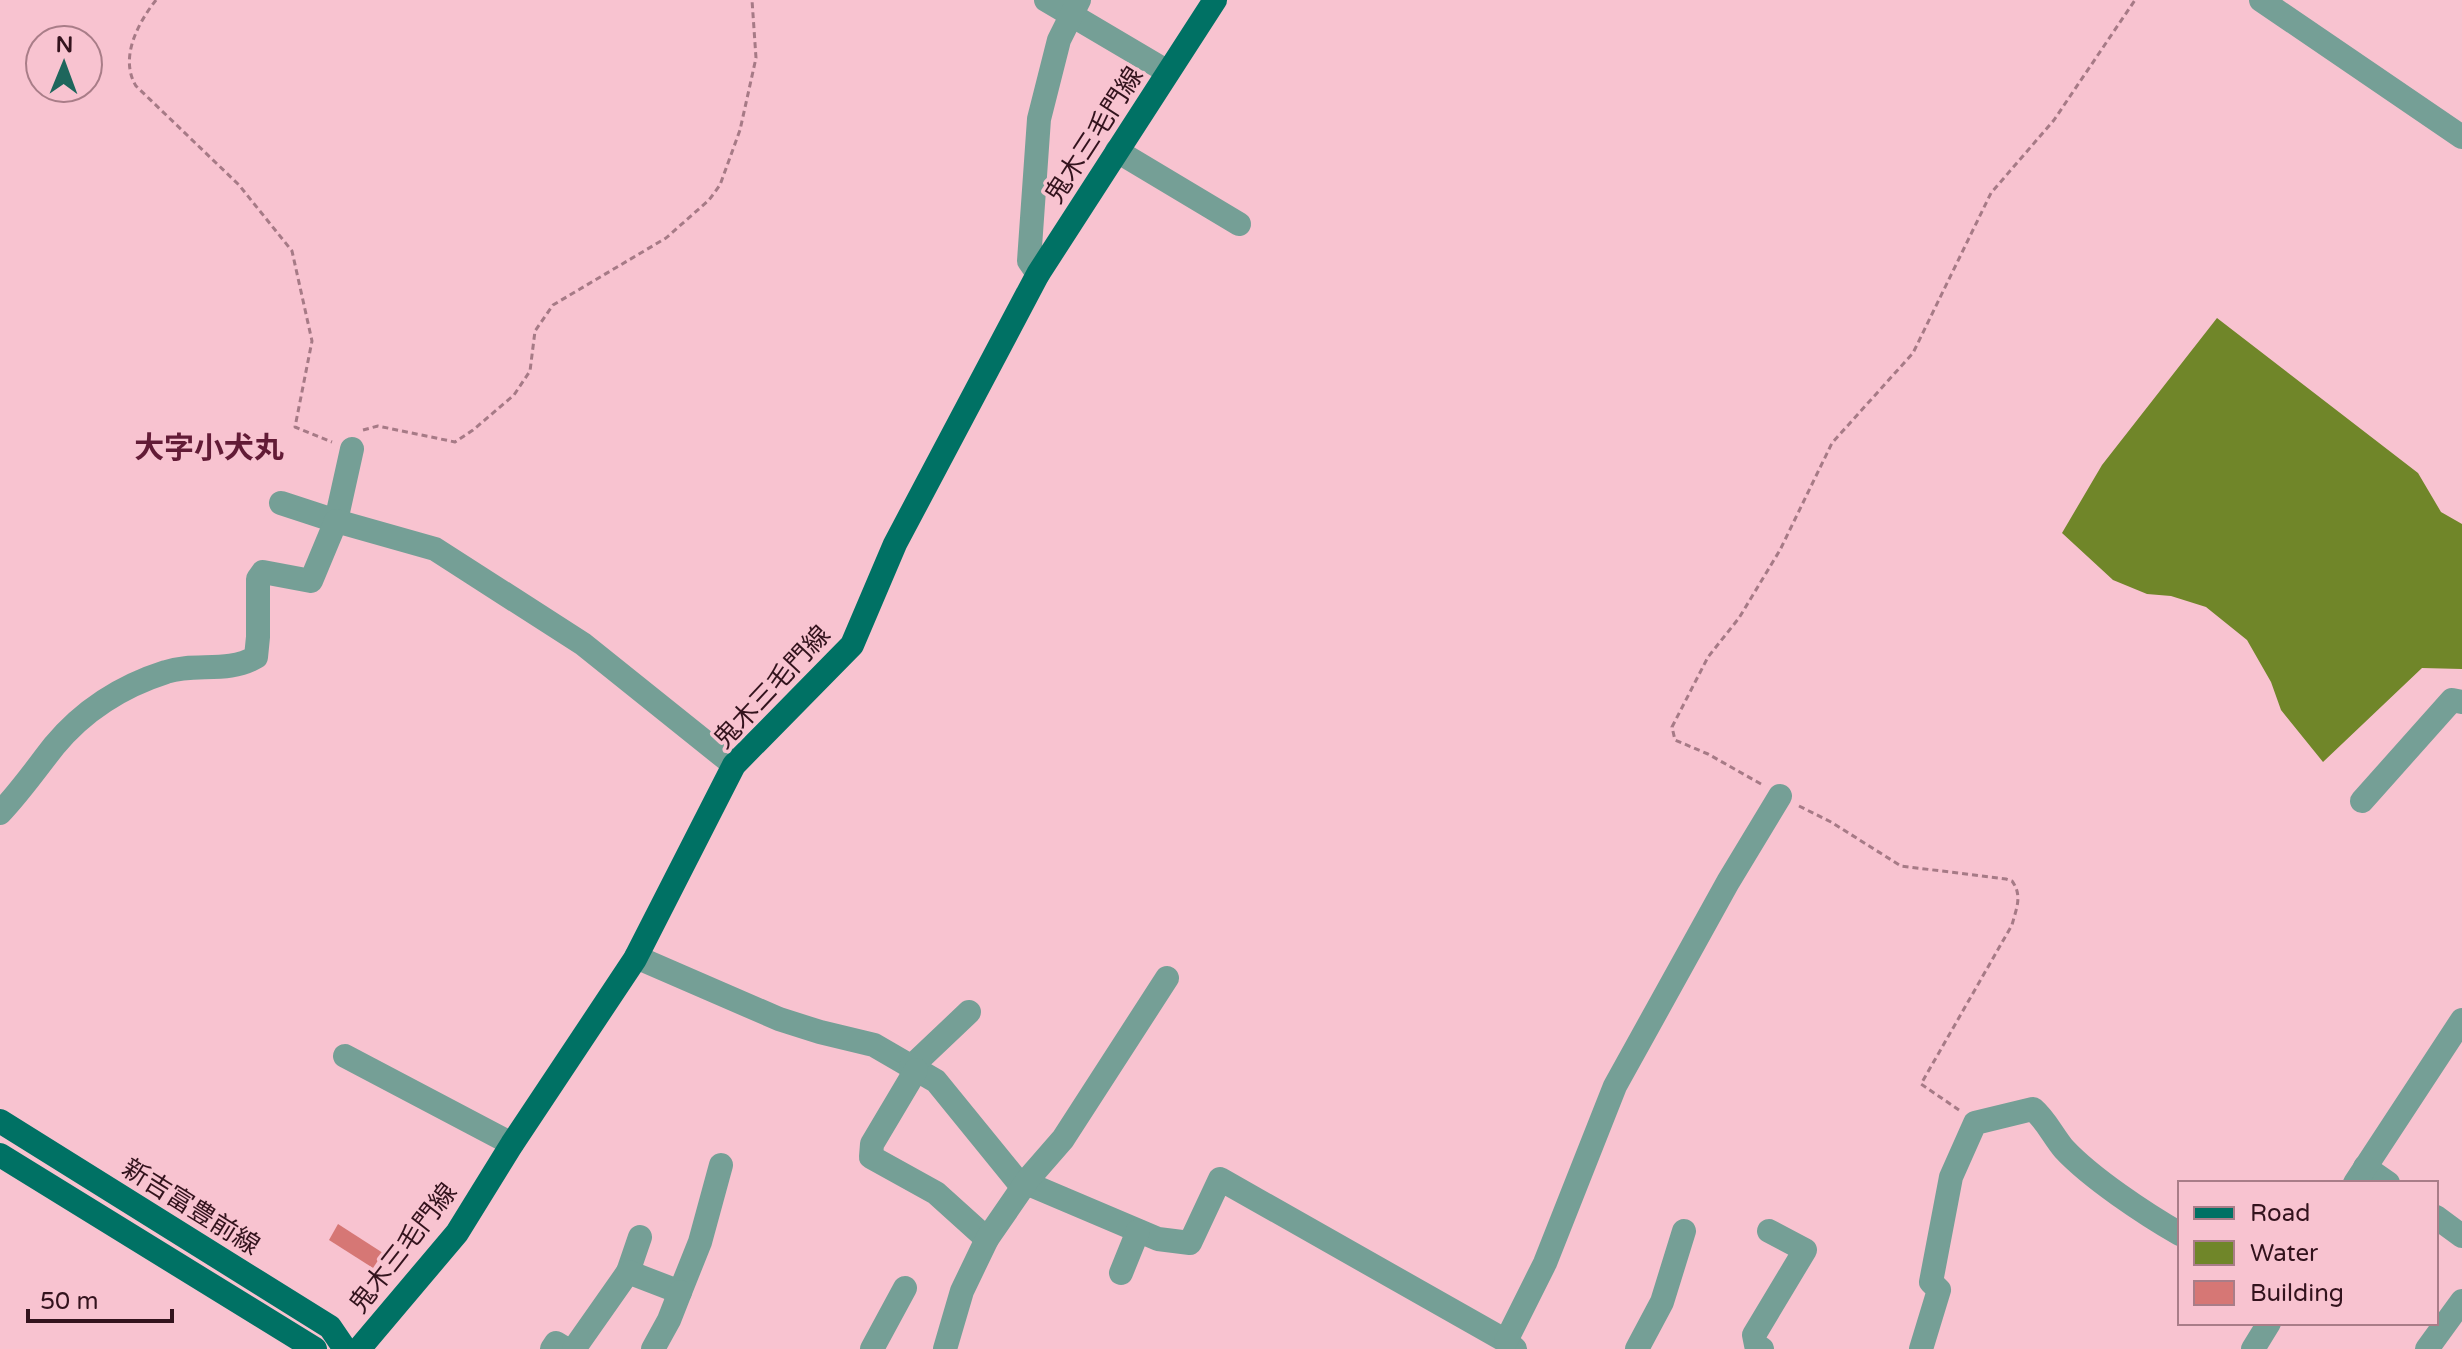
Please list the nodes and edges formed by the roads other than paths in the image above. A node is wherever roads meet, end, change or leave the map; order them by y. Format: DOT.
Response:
graph roads {
  1 [pos="1046,0"];
  2 [pos="1215,0"];
  3 [pos="2261,0"];
  4 [pos="1076,8"];
  5 [pos="1168,72"];
  6 [pos="2462,137"];
  7 [pos="1117,151"];
  8 [pos="1239,224"];
  9 [pos="1038,274"];
  10 [pos="352,449"];
  11 [pos="281,503"];
  12 [pos="336,521"];
  13 [pos="2462,702"];
  14 [pos="734,765"];
  15 [pos="1780,796"];
  16 [pos="2362,801"];
  17 [pos="0,813"];
  18 [pos="636,957"];
  19 [pos="1167,978"];
  20 [pos="969,1012"];
  21 [pos="2462,1020"];
  22 [pos="345,1056"];
  23 [pos="914,1068"];
  24 [pos="0,1121"];
  25 [pos="512,1144"];
  26 [pos="0,1155"];
  27 [pos="721,1165"];
  28 [pos="2360,1175"];
  29 [pos="2381,1181"];
  30 [pos="1025,1186"];
  31 [pos="2438,1218"];
  32 [pos="1138,1231"];
  33 [pos="1684,1231"];
  34 [pos="1769,1231"];
  35 [pos="2178,1233"];
  36 [pos="2462,1236"];
  37 [pos="640,1237"];
  38 [pos="987,1239"];
  39 [pos="628,1272"];
  40 [pos="1121,1273"];
  41 [pos="905,1288"];
  42 [pos="680,1292"];
  43 [pos="2462,1301"];
  44 [pos="2268,1325"];
  45 [pos="1510,1345"];
  46 [pos="315,1349"];
  47 [pos="345,1349"];
  48 [pos="359,1349"];
  49 [pos="552,1349"];
  50 [pos="566,1349"];
  51 [pos="574,1349"];
  52 [pos="653,1349"];
  53 [pos="872,1349"];
  54 [pos="945,1349"];
  55 [pos="1637,1349"];
  56 [pos="1762,1349"];
  57 [pos="1921,1349"];
  58 [pos="2253,1349"];
  59 [pos="2427,1349"];
  1 -- 4 [label="street"];
  2 -- 5 [label="main road, 鬼木三毛門線"];
  3 -- 6 [label="street"];
  4 -- 5 [label="street"];
  4 -- 9 [label="street"];
  5 -- 7 [label="main road, 鬼木三毛門線"];
  7 -- 8 [label="street"];
  7 -- 9 [label="main road, 鬼木三毛門線"];
  9 -- 14 [label="main road, 鬼木三毛門線"];
  10 -- 12 [label="street"];
  11 -- 12 [label="street"];
  12 -- 14 [label="street"];
  12 -- 17 [label="street"];
  13 -- 16 [label="street"];
  14 -- 18 [label="main road, 鬼木三毛門線"];
  15 -- 45 [label="street"];
  18 -- 23 [label="street"];
  18 -- 25 [label="main road, 鬼木三毛門線"];
  19 -- 30 [label="street"];
  20 -- 23 [label="street"];
  21 -- 28 [label="street"];
  22 -- 25 [label="street"];
  23 -- 30 [label="street"];
  23 -- 38 [label="street"];
  24 -- 47 [label="main road, 新吉富豊前線"];
  25 -- 48 [label="main road, 鬼木三毛門線"];
  26 -- 46 [label="main road"];
  27 -- 42 [label="street"];
  28 -- 29 [label="street"];
  30 -- 32 [label="street"];
  30 -- 38 [label="street"];
  31 -- 36 [label="street"];
  32 -- 40 [label="street"];
  32 -- 45 [label="street"];
  33 -- 55 [label="street"];
  34 -- 56 [label="street"];
  35 -- 57 [label="street"];
  37 -- 39 [label="street"];
  38 -- 54 [label="street"];
  39 -- 42 [label="street"];
  39 -- 51 [label="street"];
  41 -- 53 [label="street"];
  42 -- 52 [label="street"];
  43 -- 59 [label="street"];
  44 -- 58 [label="street"];
  49 -- 50 [label="street"];
}
